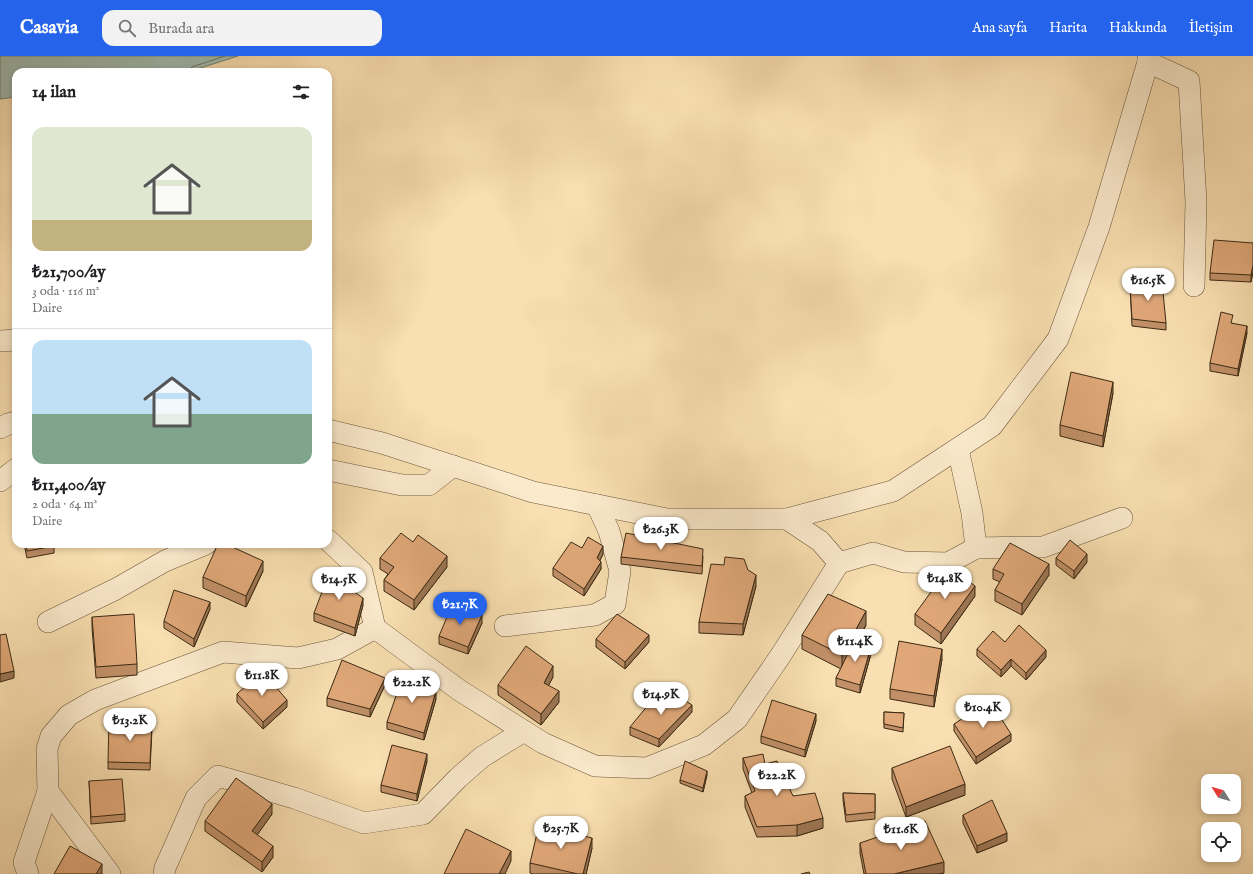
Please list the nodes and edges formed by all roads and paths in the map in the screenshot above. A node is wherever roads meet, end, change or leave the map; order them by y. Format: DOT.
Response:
graph roads {
  1 [pos="1148,59"];
  2 [pos="1194,286"];
  3 [pos="12,340"];
  4 [pos="0,341"];
  5 [pos="12,423"];
  6 [pos="0,428"];
  7 [pos="332,431"];
  8 [pos="958,449"];
  9 [pos="453,466"];
  10 [pos="332,471"];
  11 [pos="12,472"];
  12 [pos="0,481"];
  13 [pos="597,505"];
  14 [pos="1122,518"];
  15 [pos="787,519"];
  16 [pos="332,544"];
  17 [pos="197,548"];
  18 [pos="976,548"];
  19 [pos="839,563"];
  20 [pos="48,622"];
  21 [pos="505,626"];
  22 [pos="375,628"];
  23 [pos="524,731"];
  24 [pos="48,791"];
  25 [pos="28,874"];
  26 [pos="110,874"];
  27 [pos="164,874"];
  1 -- 2 [label="street"];
  1 -- 8 [label="street"];
  3 -- 4 [label="street"];
  5 -- 6 [label="street"];
  7 -- 9 [label="street"];
  8 -- 15 [label="street"];
  8 -- 18 [label="street"];
  9 -- 10 [label="street"];
  9 -- 13 [label="street"];
  11 -- 12 [label="street"];
  13 -- 15 [label="street"];
  13 -- 21 [label="street"];
  14 -- 18 [label="street"];
  15 -- 19 [label="street"];
  16 -- 22 [label="street"];
  17 -- 20 [label="street"];
  18 -- 19 [label="street"];
  19 -- 23 [label="street"];
  22 -- 23 [label="street"];
  22 -- 24 [label="street"];
  23 -- 27 [label="street"];
  24 -- 25 [label="street"];
  24 -- 26 [label="street"];
}
